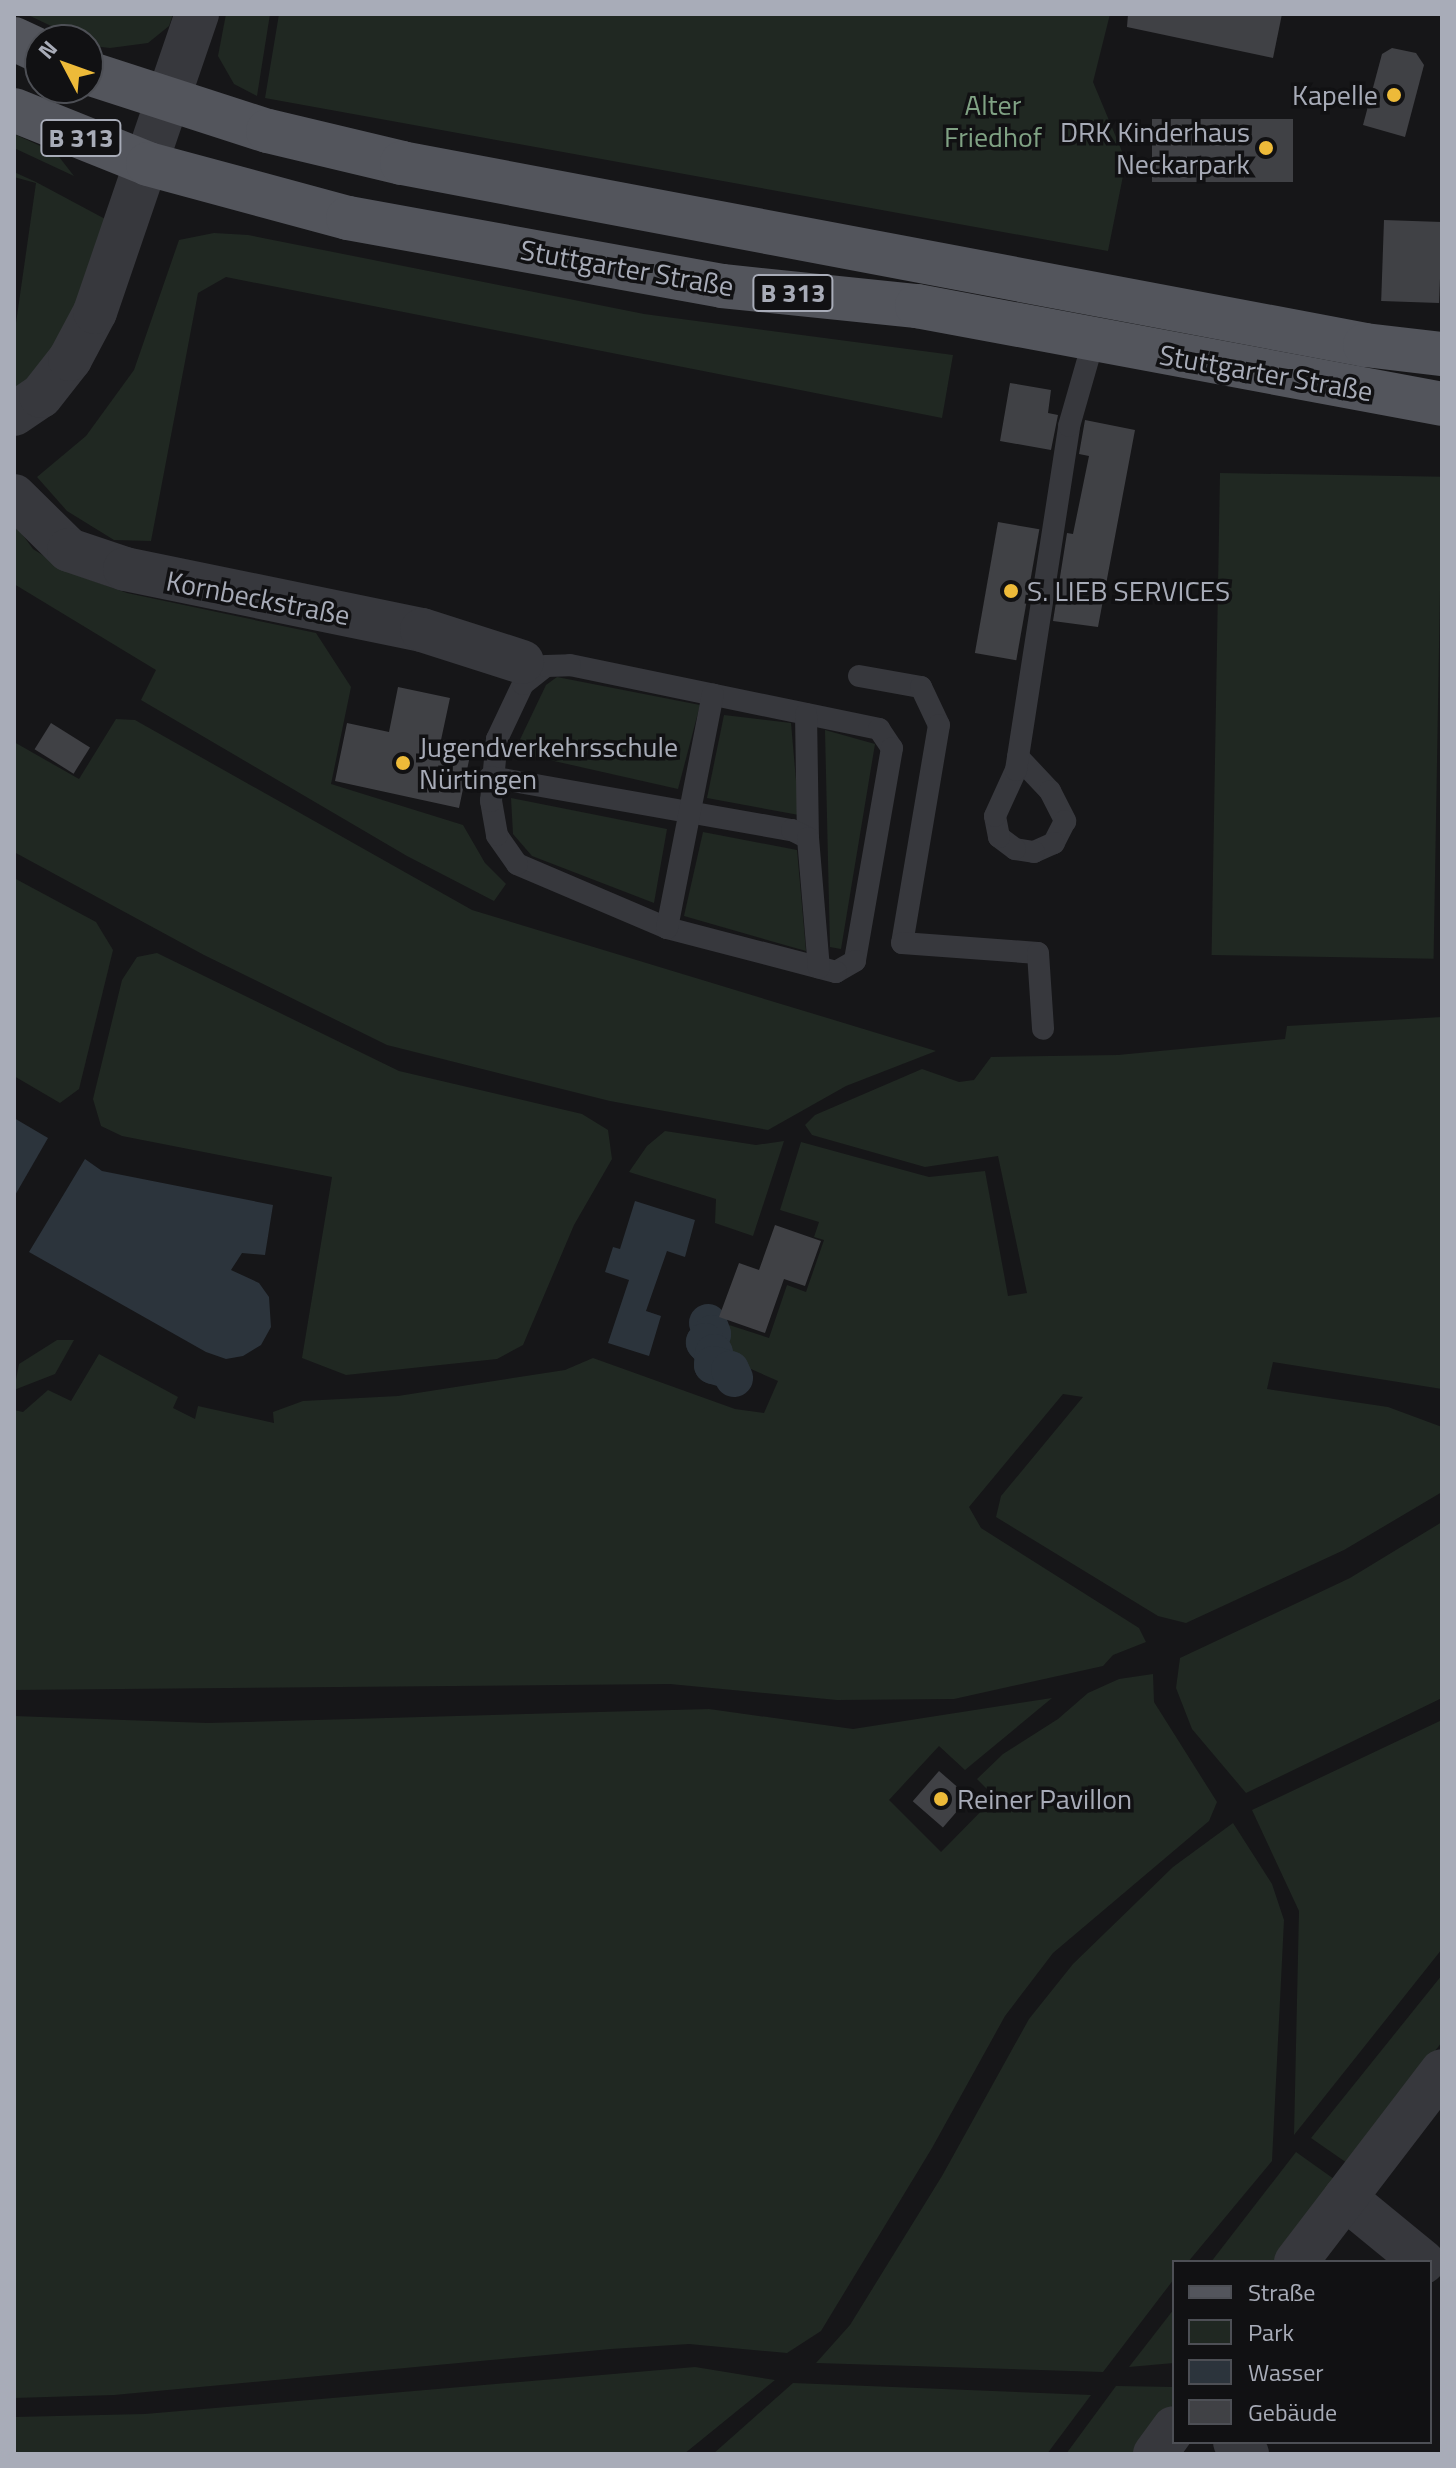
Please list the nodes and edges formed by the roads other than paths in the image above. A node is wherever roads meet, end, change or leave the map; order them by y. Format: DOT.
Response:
graph roads {
  1 [pos="197,14"];
  2 [pos="104,79"];
  3 [pos="169,103"];
  4 [pos="14,110"];
  5 [pos="148,164"];
  6 [pos="1105,295"];
  7 [pos="1093,342"];
  8 [pos="1442,354"];
  9 [pos="1442,404"];
  10 [pos="14,414"];
  11 [pos="14,496"];
  12 [pos="530,668"];
  13 [pos="859,676"];
  14 [pos="713,694"];
  15 [pos="806,714"];
  16 [pos="1018,757"];
  17 [pos="490,777"];
  18 [pos="690,811"];
  19 [pos="808,838"];
  20 [pos="667,928"];
  21 [pos="819,968"];
  22 [pos="1043,1029"];
  23 [pos="1442,2071"];
  24 [pos="1345,2198"];
  25 [pos="1298,2260"];
  26 [pos="1421,2260"];
  27 [pos="1172,2431"];
  28 [pos="1155,2454"];
  1 -- 3 [label="street"];
  2 -- 3 [label="main road, Stuttgarter Straße / B 313"];
  3 -- 5 [label="street"];
  3 -- 6 [label="main road, Stuttgarter Straße / B 313"];
  4 -- 5 [label="main road, Stuttgarter Straße / B 313"];
  5 -- 7 [label="main road, Stuttgarter Straße / B 313"];
  5 -- 10 [label="street"];
  6 -- 7 [label="lane"];
  6 -- 8 [label="main road, Stuttgarter Straße / B 313"];
  7 -- 9 [label="main road, Stuttgarter Straße / B 313"];
  7 -- 16 [label="lane"];
  11 -- 12 [label="street, Kornbeckstraße"];
  12 -- 14 [label="lane"];
  12 -- 17 [label="lane"];
  13 -- 22 [label="lane"];
  14 -- 15 [label="lane"];
  14 -- 18 [label="lane"];
  15 -- 19 [label="lane"];
  15 -- 21 [label="lane"];
  17 -- 18 [label="lane"];
  17 -- 20 [label="lane"];
  18 -- 19 [label="lane"];
  18 -- 20 [label="lane"];
  19 -- 21 [label="lane"];
  20 -- 21 [label="lane"];
  23 -- 24 [label="street"];
  24 -- 25 [label="street"];
  24 -- 26 [label="street"];
  27 -- 28 [label="street"];
}
